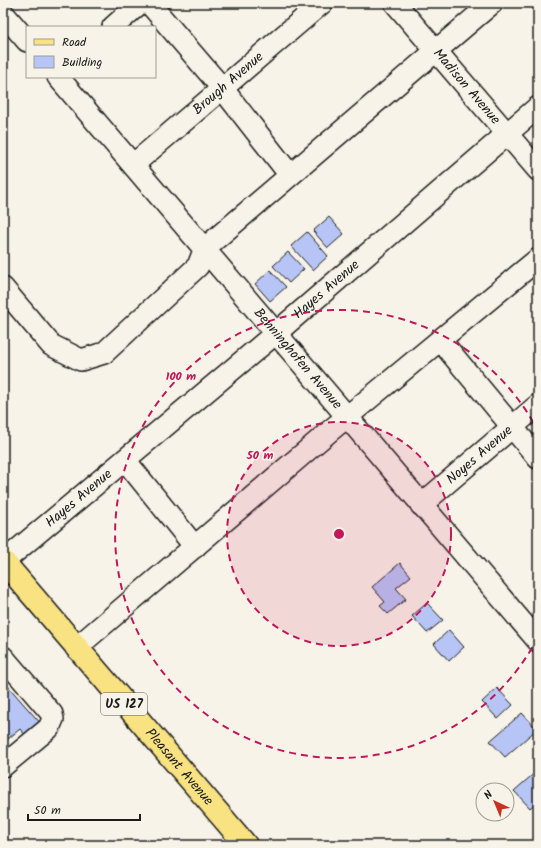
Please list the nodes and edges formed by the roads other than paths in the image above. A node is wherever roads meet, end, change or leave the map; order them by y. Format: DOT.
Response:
graph roads {
  1 [pos="140,3"];
  2 [pos="149,3"];
  3 [pos="322,3"];
  4 [pos="395,3"];
  5 [pos="492,3"];
  6 [pos="3,13"];
  7 [pos="114,26"];
  8 [pos="26,40"];
  9 [pos="436,50"];
  10 [pos="59,78"];
  11 [pos="222,88"];
  12 [pos="538,107"];
  13 [pos="507,134"];
  14 [pos="134,164"];
  15 [pos="538,170"];
  16 [pos="290,175"];
  17 [pos="205,248"];
  18 [pos="538,259"];
  19 [pos="4,293"];
  20 [pos="276,334"];
  21 [pos="441,340"];
  22 [pos="538,405"];
  23 [pos="347,417"];
  24 [pos="512,428"];
  25 [pos="538,458"];
  26 [pos="125,460"];
  27 [pos="421,505"];
  28 [pos="195,547"];
  29 [pos="3,562"];
  30 [pos="538,640"];
  31 [pos="76,648"];
  32 [pos="6,666"];
  33 [pos="3,766"];
  34 [pos="246,845"];
  1 -- 7 [label="street"];
  2 -- 11 [label="street"];
  3 -- 11 [label="street, Brough Avenue"];
  4 -- 9 [label="street, Madison Avenue"];
  5 -- 9 [label="street"];
  6 -- 8 [label="street"];
  9 -- 13 [label="street, Madison Avenue"];
  9 -- 16 [label="street"];
  10 -- 14 [label="street, Benninghofen Avenue"];
  11 -- 14 [label="street, Brough Avenue"];
  11 -- 16 [label="street"];
  12 -- 13 [label="street, Hayes Avenue"];
  13 -- 15 [label="street, Madison Avenue"];
  13 -- 20 [label="street, Hayes Avenue"];
  14 -- 17 [label="street, Benninghofen Avenue"];
  16 -- 17 [label="street"];
  17 -- 19 [label="street"];
  17 -- 20 [label="street, Benninghofen Avenue"];
  18 -- 21 [label="street"];
  20 -- 23 [label="street, Benninghofen Avenue"];
  20 -- 26 [label="street, Hayes Avenue"];
  21 -- 23 [label="street"];
  21 -- 24 [label="street"];
  22 -- 24 [label="street, Noyes Avenue"];
  23 -- 27 [label="street, Benninghofen Avenue"];
  23 -- 28 [label="street"];
  24 -- 25 [label="street"];
  24 -- 27 [label="street, Noyes Avenue"];
  26 -- 28 [label="street"];
  26 -- 29 [label="street, Hayes Avenue"];
  27 -- 30 [label="street, Benninghofen Avenue"];
  28 -- 31 [label="street"];
  29 -- 31 [label="main road, Pleasant Avenue / US 127"];
  31 -- 34 [label="main road, Pleasant Avenue / US 127"];
  32 -- 33 [label="street"];
}
